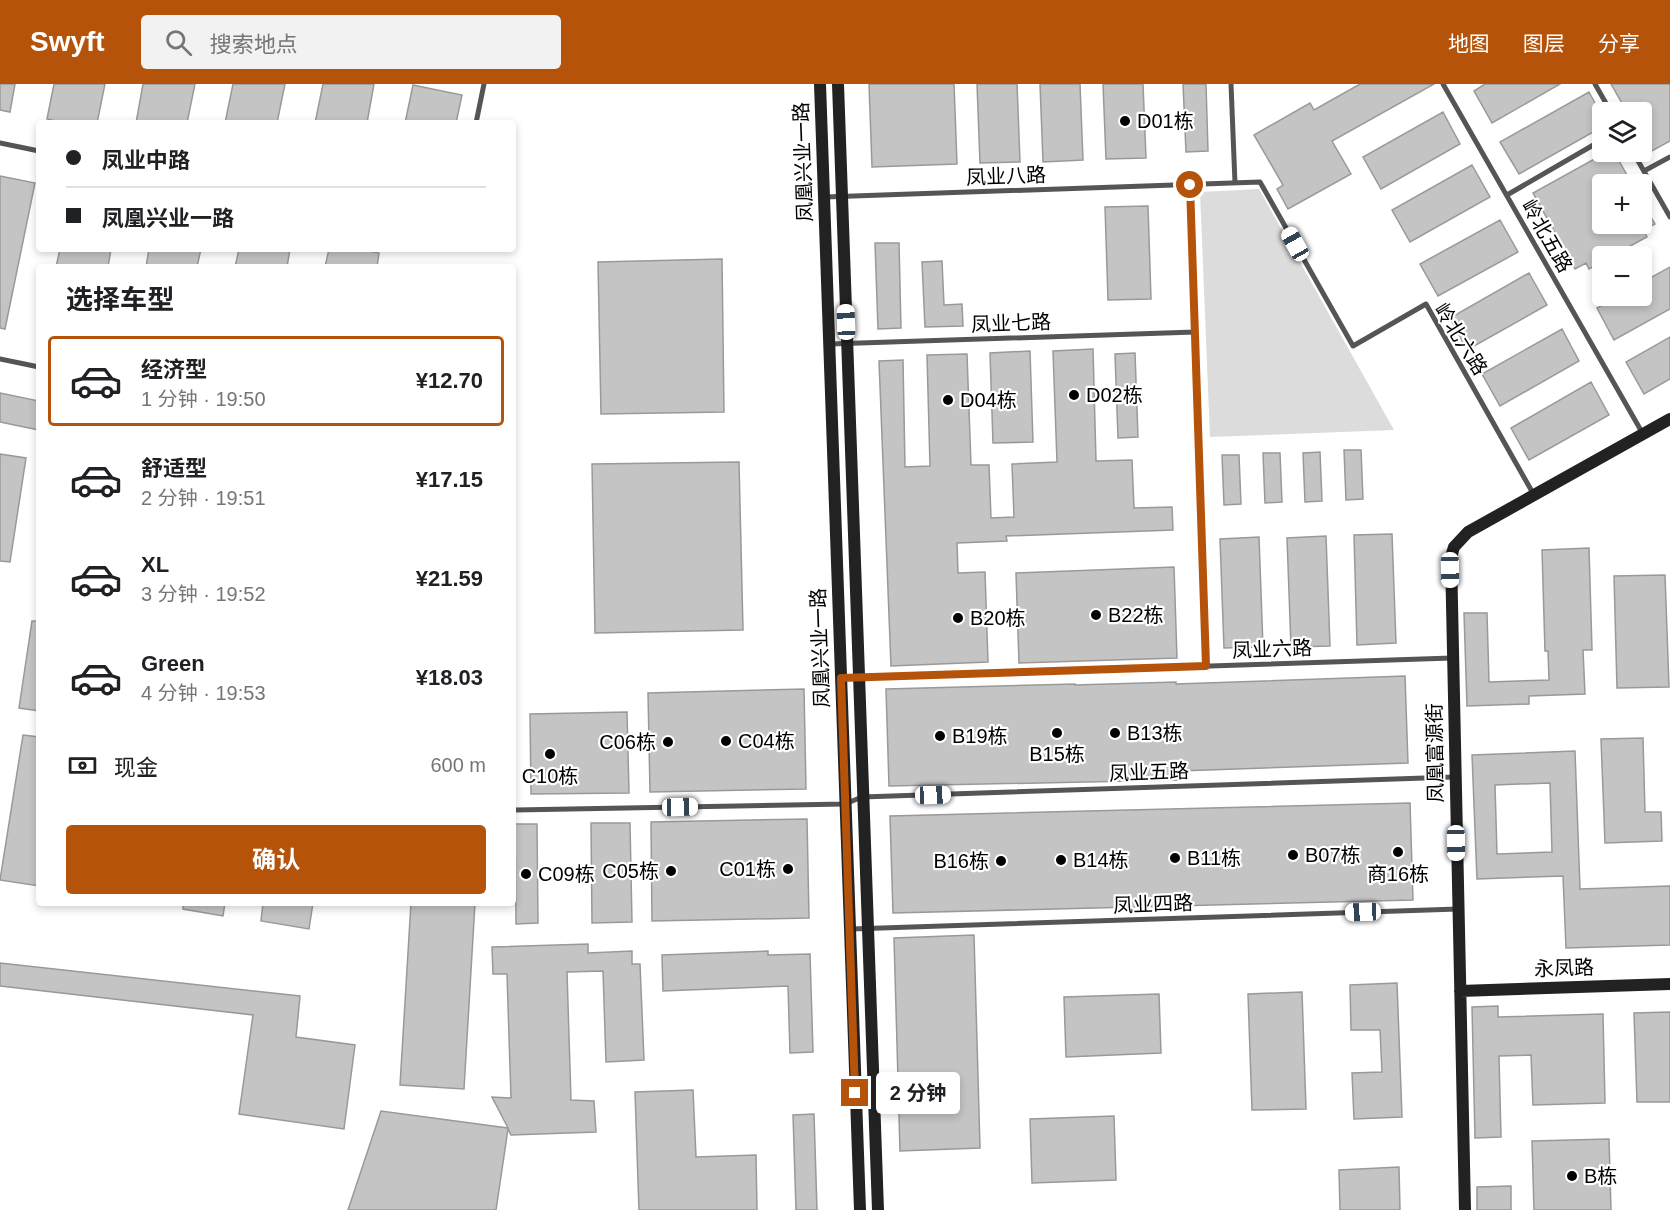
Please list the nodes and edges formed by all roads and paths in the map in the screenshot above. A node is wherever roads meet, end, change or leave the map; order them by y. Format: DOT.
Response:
graph roads {
  1 [pos="484,84"];
  2 [pos="820,84"];
  3 [pos="838,84"];
  4 [pos="1231,84"];
  5 [pos="1443,84"];
  6 [pos="1595,84"];
  7 [pos="1605,102"];
  8 [pos="477,120"];
  9 [pos="0,143"];
  10 [pos="1592,146"];
  11 [pos="36,150"];
  12 [pos="1670,156"];
  13 [pos="1639,162"];
  14 [pos="1644,171"];
  15 [pos="1235,183"];
  16 [pos="1190,185"];
  17 [pos="1507,195"];
  18 [pos="842,197"];
  19 [pos="824,198"];
  20 [pos="1670,217"];
  21 [pos="1195,332"];
  22 [pos="847,343"];
  23 [pos="829,344"];
  24 [pos="0,359"];
  25 [pos="36,366"];
  26 [pos="1670,419"];
  27 [pos="1643,434"];
  28 [pos="1534,495"];
  29 [pos="1452,658"];
  30 [pos="1206,666"];
  31 [pos="841,678"];
  32 [pos="859,678"];
  33 [pos="1455,777"];
  34 [pos="862,797"];
  35 [pos="845,804"];
  36 [pos="516,810"];
  37 [pos="1458,909"];
  38 [pos="850,929"];
  39 [pos="867,929"];
  40 [pos="1670,984"];
  41 [pos="1460,991"];
  42 [pos="860,1210"];
  43 [pos="878,1210"];
  44 [pos="1465,1210"];
  1 -- 8 [label="lane"];
  2 -- 19 [label="street, 凤凰兴业一路"];
  3 -- 18 [label="street, 凤凰兴业一路"];
  4 -- 15 [label="lane"];
  5 -- 17 [label="lane, 岭北五路"];
  6 -- 7 [label="lane"];
  9 -- 11 [label="lane"];
  10 -- 17 [label="lane"];
  12 -- 14 [label="lane"];
  13 -- 14 [label="lane"];
  14 -- 20 [label="lane"];
  15 -- 16 [label="lane, 岭北六路"];
  15 -- 28 [label="lane, 岭北六路"];
  16 -- 18 [label="lane, 凤业八路"];
  16 -- 21 [label="lane"];
  17 -- 27 [label="lane, 岭北五路"];
  18 -- 19 [label="lane, 凤业八路"];
  18 -- 22 [label="street, 凤凰兴业一路"];
  19 -- 23 [label="street, 凤凰兴业一路"];
  21 -- 22 [label="lane, 凤业七路"];
  21 -- 30 [label="lane"];
  22 -- 23 [label="lane, 凤业七路"];
  22 -- 32 [label="street, 凤凰兴业一路"];
  23 -- 31 [label="street, 凤凰兴业一路"];
  24 -- 25 [label="lane"];
  26 -- 27 [label="street, 凤凰富源街"];
  27 -- 28 [label="street, 凤凰富源街"];
  28 -- 29 [label="street, 凤凰富源街"];
  29 -- 30 [label="lane, 凤业六路"];
  29 -- 33 [label="street, 凤凰富源街"];
  30 -- 32 [label="lane, 凤业六路"];
  31 -- 32 [label="lane, 凤业六路"];
  31 -- 35 [label="street, 凤凰兴业一路"];
  32 -- 34 [label="street, 凤凰兴业一路"];
  33 -- 34 [label="lane, 凤业五路"];
  33 -- 37 [label="street, 凤凰富源街"];
  34 -- 35 [label="lane, 凤业五路"];
  34 -- 39 [label="street, 凤凰兴业一路"];
  35 -- 36 [label="lane"];
  35 -- 38 [label="street, 凤凰兴业一路"];
  37 -- 39 [label="lane, 凤业四路"];
  37 -- 41 [label="street, 凤凰富源街"];
  38 -- 39 [label="lane, 凤业四路"];
  38 -- 42 [label="street, 凤凰兴业一路"];
  39 -- 43 [label="street, 凤凰兴业一路"];
  40 -- 41 [label="street, 永凤路"];
  41 -- 44 [label="street, 凤凰富源街"];
}
